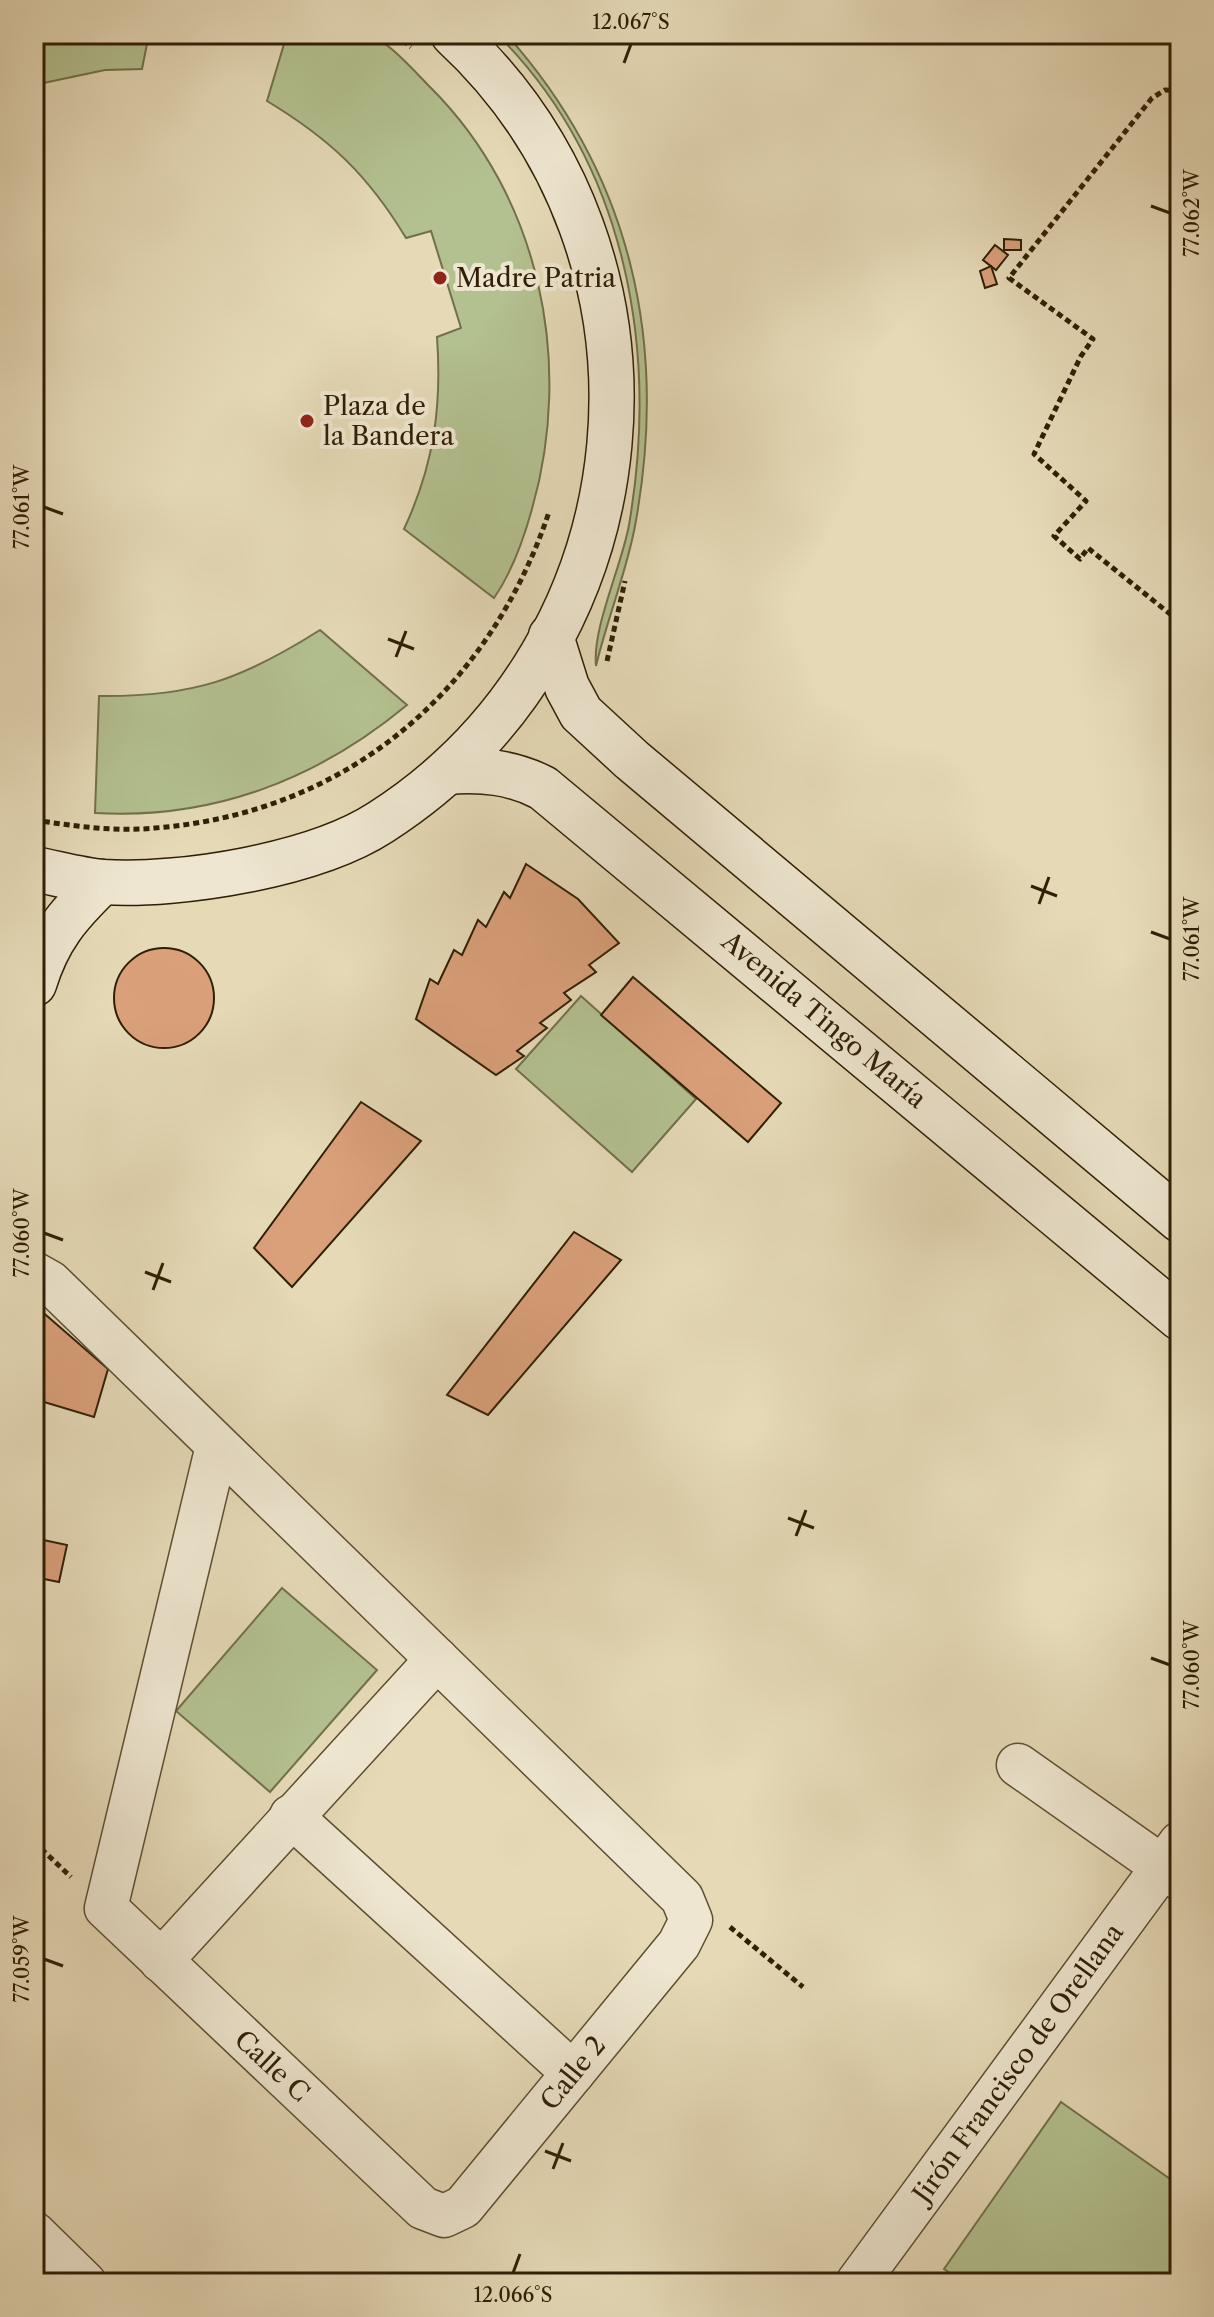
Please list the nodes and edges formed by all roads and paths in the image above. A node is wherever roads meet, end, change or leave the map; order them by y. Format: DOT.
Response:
graph roads {
  1 [pos="395,34"];
  2 [pos="438,46"];
  3 [pos="1180,91"];
  4 [pos="550,508"];
  5 [pos="1180,622"];
  6 [pos="551,636"];
  7 [pos="447,772"];
  8 [pos="34,820"];
  9 [pos="34,869"];
  10 [pos="102,882"];
  11 [pos="34,984"];
  12 [pos="1180,1220"];
  13 [pos="34,1273"];
  14 [pos="1180,1318"];
  15 [pos="217,1446"];
  16 [pos="437,1659"];
  17 [pos="1018,1765"];
  18 [pos="291,1816"];
  19 [pos="1174,1863"];
  20 [pos="691,1920"];
  21 [pos="161,1961"];
  22 [pos="803,1987"];
  23 [pos="573,2073"];
  24 [pos="444,2216"];
  25 [pos="34,2233"];
  26 [pos="85,2283"];
  27 [pos="857,2283"];
  1 -- 2 [label="path"];
  2 -- 6 [label="main road"];
  3 -- 5 [label="path"];
  4 -- 8 [label="path"];
  6 -- 7 [label="main road"];
  6 -- 12 [label="main road"];
  7 -- 10 [label="main road"];
  7 -- 14 [label="main road, Avenida Tingo María"];
  9 -- 10 [label="main road"];
  10 -- 11 [label="main road"];
  13 -- 15 [label="street"];
  15 -- 16 [label="street"];
  15 -- 21 [label="street, Calle C"];
  16 -- 18 [label="street"];
  16 -- 20 [label="street"];
  17 -- 19 [label="street"];
  18 -- 21 [label="street"];
  18 -- 23 [label="street"];
  19 -- 27 [label="street, Jirón Francisco de Orellana"];
  20 -- 22 [label="path"];
  20 -- 23 [label="street, Calle 2"];
  21 -- 24 [label="street, Calle C"];
  23 -- 24 [label="street, Calle 2"];
  25 -- 26 [label="street"];
}
